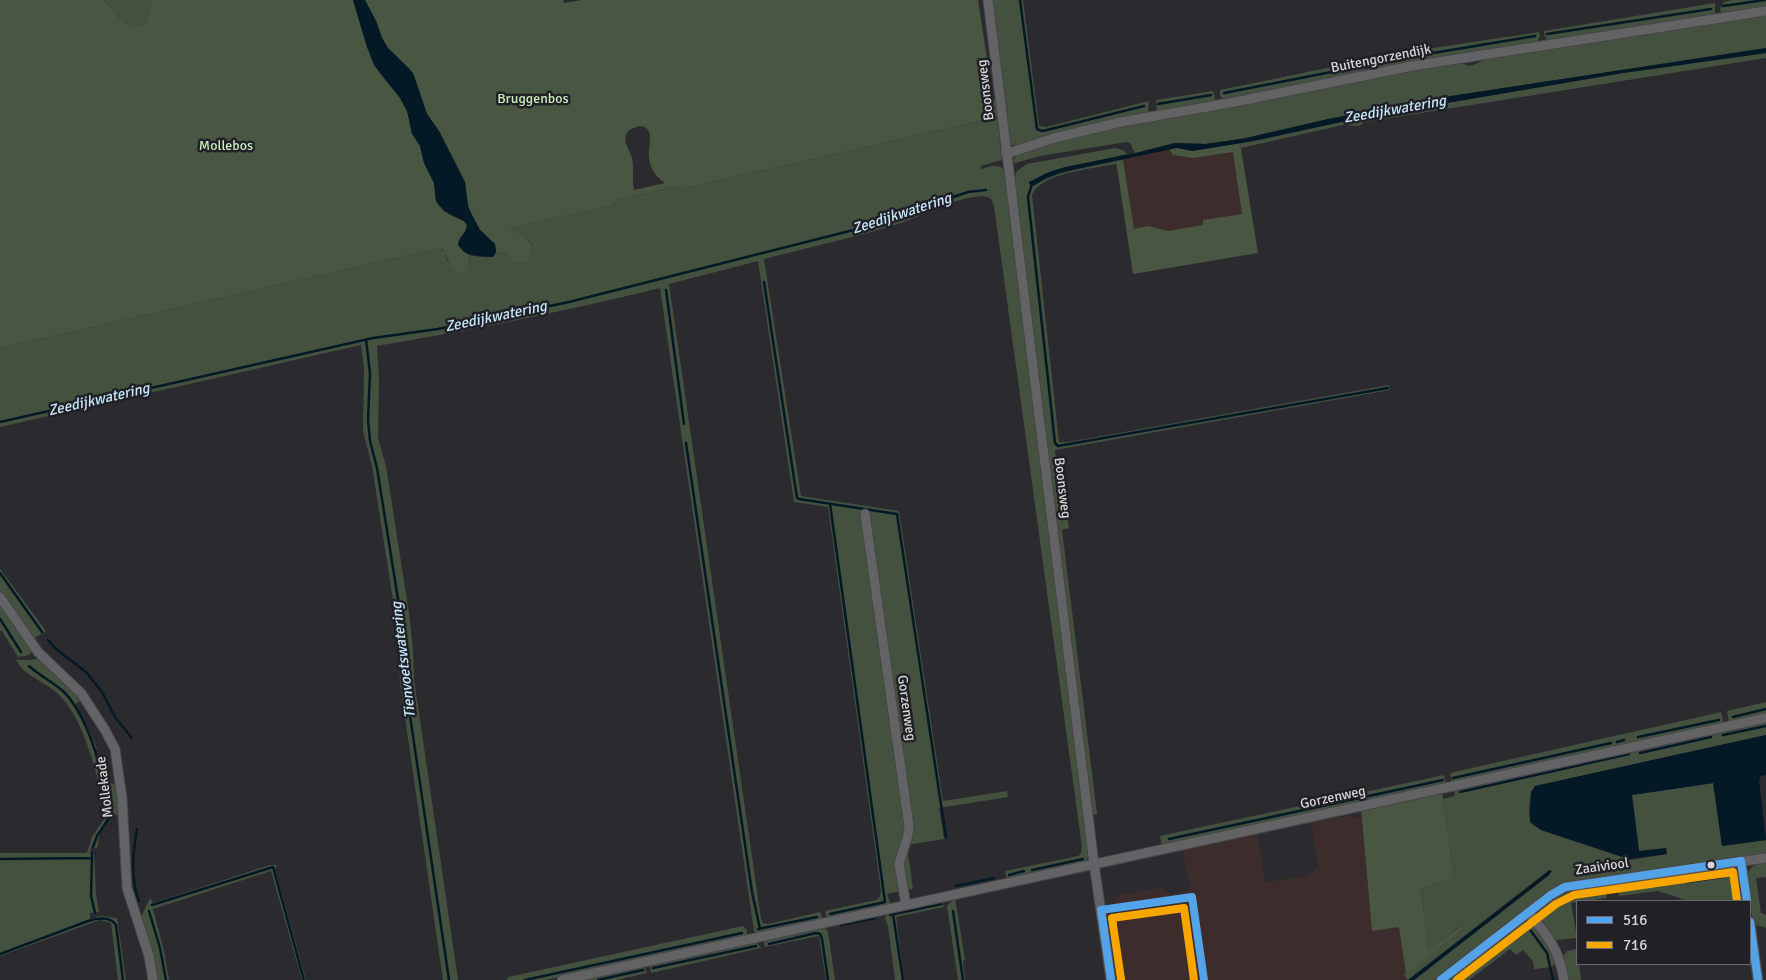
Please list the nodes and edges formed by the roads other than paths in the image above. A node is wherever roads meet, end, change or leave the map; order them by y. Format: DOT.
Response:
graph roads {
  1 [pos="988,0"];
  2 [pos="1766,11"];
  3 [pos="1006,154"];
  4 [pos="865,514"];
  5 [pos="0,597"];
  6 [pos="1766,718"];
  7 [pos="1766,858"];
  8 [pos="1741,861"];
  9 [pos="1094,864"];
  10 [pos="1747,900"];
  11 [pos="906,905"];
  12 [pos="1528,912"];
  13 [pos="1751,929"];
  14 [pos="153,980"];
  15 [pos="562,980"];
  16 [pos="1110,980"];
  17 [pos="1441,980"];
  18 [pos="1564,980"];
  19 [pos="1758,980"];
  1 -- 3 [label="street, Boonsweg"];
  2 -- 3 [label="street, Buitengorzendijk"];
  3 -- 9 [label="street, Boonsweg"];
  4 -- 11 [label="street, Gorzenweg"];
  5 -- 14 [label="street, Mollekade"];
  6 -- 9 [label="street, Gorzenweg"];
  7 -- 8 [label="street, Zaaiviool"];
  8 -- 10 [label="street"];
  8 -- 12 [label="street, Zaaiviool"];
  9 -- 11 [label="street, Gorzenweg"];
  9 -- 16 [label="street, Boonsweg"];
  11 -- 15 [label="street, Gorzenweg"];
  12 -- 17 [label="street, Zaaiviool"];
  12 -- 18 [label="street"];
  13 -- 19 [label="street"];
}
